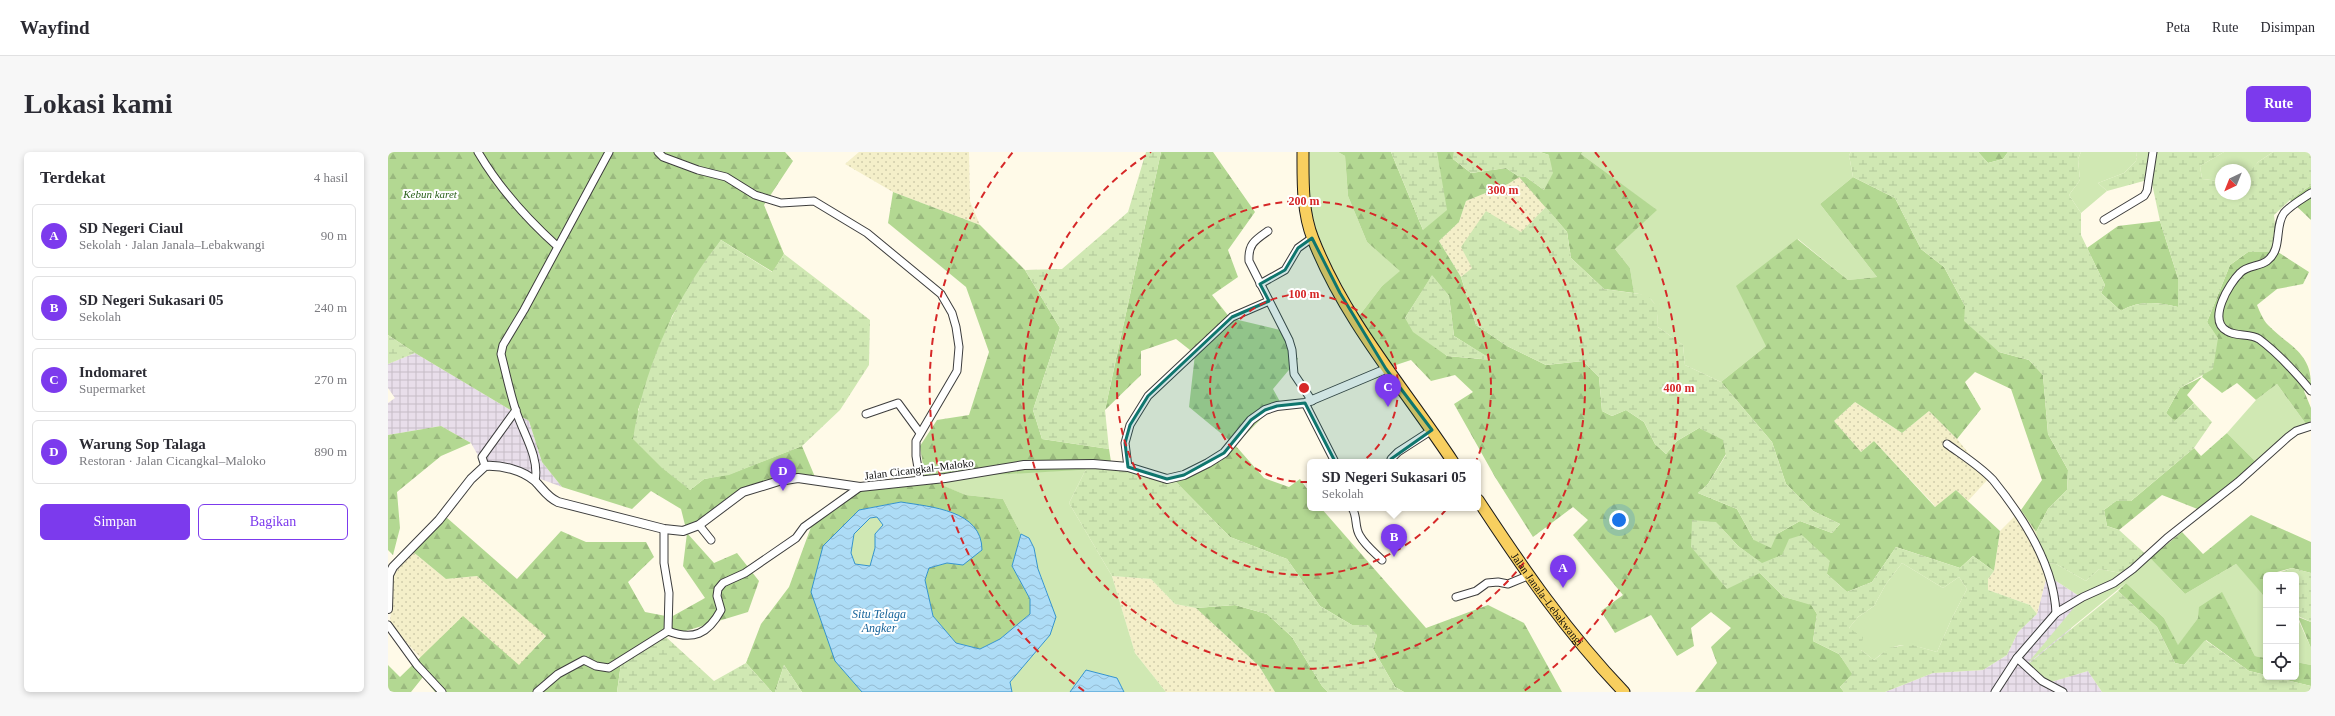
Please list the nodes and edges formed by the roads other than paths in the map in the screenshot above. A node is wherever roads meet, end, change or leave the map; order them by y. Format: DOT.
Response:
graph roads {
  1 [pos="478,152"];
  2 [pos="609,152"];
  3 [pos="658,152"];
  4 [pos="1303,152"];
  5 [pos="2154,152"];
  6 [pos="2311,193"];
  7 [pos="2104,220"];
  8 [pos="1268,231"];
  9 [pos="1312,238"];
  10 [pos="557,246"];
  11 [pos="1260,284"];
  12 [pos="1269,301"];
  13 [pos="1386,369"];
  14 [pos="2311,391"];
  15 [pos="1308,402"];
  16 [pos="516,410"];
  17 [pos="866,414"];
  18 [pos="2311,426"];
  19 [pos="1432,430"];
  20 [pos="920,433"];
  21 [pos="1947,444"];
  22 [pos="1334,459"];
  23 [pos="1391,459"];
  24 [pos="1451,459"];
  25 [pos="485,466"];
  26 [pos="1128,467"];
  27 [pos="920,480"];
  28 [pos="535,482"];
  29 [pos="860,487"];
  30 [pos="1481,504"];
  31 [pos="1354,511"];
  32 [pos="699,525"];
  33 [pos="664,529"];
  34 [pos="712,540"];
  35 [pos="1382,560"];
  36 [pos="1530,576"];
  37 [pos="1456,597"];
  38 [pos="388,609"];
  39 [pos="2056,613"];
  40 [pos="388,625"];
  41 [pos="668,631"];
  42 [pos="2017,658"];
  43 [pos="442,692"];
  44 [pos="537,692"];
  45 [pos="1624,692"];
  46 [pos="1995,692"];
  47 [pos="2064,692"];
  1 -- 10 [label="street"];
  2 -- 10 [label="street"];
  3 -- 20 [label="street"];
  4 -- 9 [label="main road"];
  5 -- 7 [label="street"];
  6 -- 14 [label="street"];
  8 -- 11 [label="street"];
  9 -- 11 [label="street"];
  9 -- 13 [label="main road"];
  10 -- 16 [label="street"];
  11 -- 12 [label="street"];
  12 -- 15 [label="street"];
  12 -- 26 [label="street"];
  13 -- 15 [label="street, Jalan Cicangkal–Maloko"];
  13 -- 19 [label="main road"];
  15 -- 22 [label="street"];
  15 -- 26 [label="street, Jalan Cicangkal–Maloko"];
  16 -- 25 [label="street"];
  16 -- 28 [label="street"];
  17 -- 20 [label="street"];
  18 -- 39 [label="street"];
  19 -- 23 [label="street"];
  19 -- 24 [label="main road"];
  20 -- 27 [label="street"];
  21 -- 39 [label="street"];
  25 -- 28 [label="street, Jalan Cicangkal–Maloko"];
  25 -- 38 [label="street"];
  26 -- 27 [label="street, Jalan Cicangkal–Maloko"];
  27 -- 29 [label="street, Jalan Cicangkal–Maloko"];
  28 -- 33 [label="street, Jalan Cicangkal–Maloko"];
  29 -- 32 [label="street, Jalan Cicangkal–Maloko"];
  29 -- 41 [label="street"];
  30 -- 36 [label="main road, Jalan Janala–Lebakwangi"];
  31 -- 35 [label="street"];
  32 -- 33 [label="street, Jalan Cicangkal–Maloko"];
  32 -- 34 [label="street"];
  33 -- 41 [label="street"];
  36 -- 37 [label="street"];
  36 -- 45 [label="main road, Jalan Janala–Lebakwangi"];
  39 -- 42 [label="street"];
  40 -- 43 [label="street"];
  41 -- 44 [label="street"];
  42 -- 46 [label="street"];
  42 -- 47 [label="street"];
}
